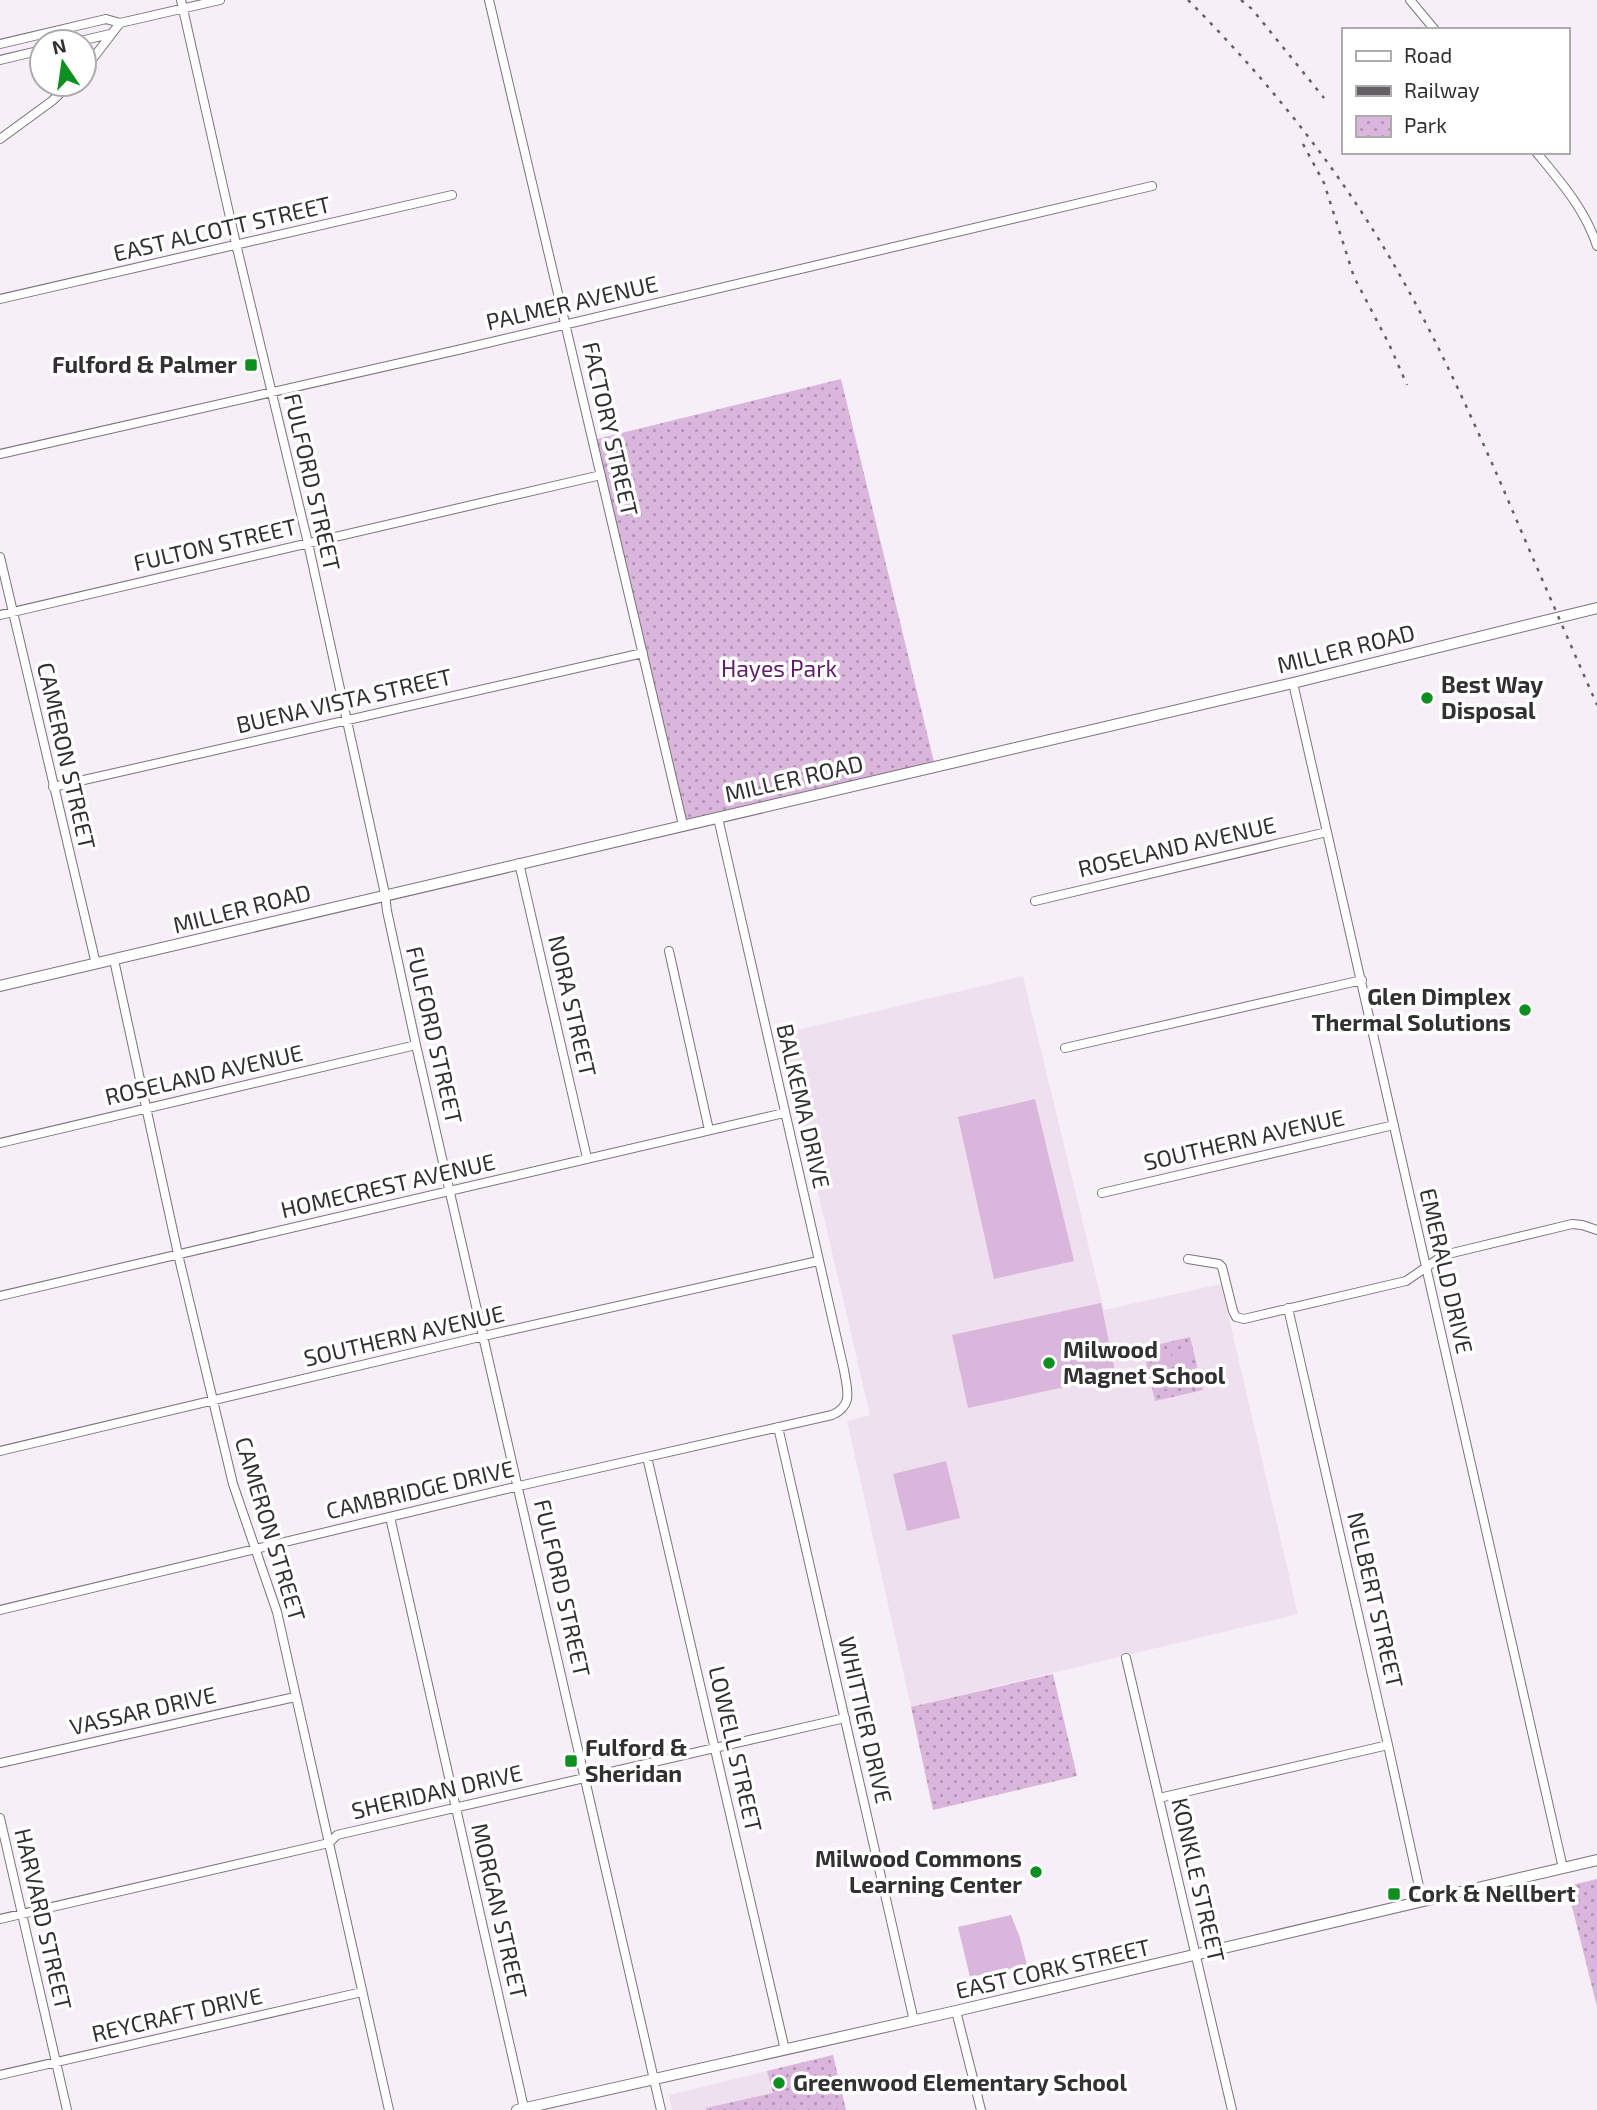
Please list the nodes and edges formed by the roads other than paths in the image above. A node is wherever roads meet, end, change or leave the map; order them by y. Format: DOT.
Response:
graph roads {
  1 [pos="220,0"];
  2 [pos="489,0"];
  3 [pos="1410,0"];
  4 [pos="182,4"];
  5 [pos="120,23"];
  6 [pos="1433,28"];
  7 [pos="110,34"];
  8 [pos="98,37"];
  9 [pos="0,44"];
  10 [pos="98,50"];
  11 [pos="28,53"];
  12 [pos="0,60"];
  13 [pos="55,98"];
  14 [pos="0,139"];
  15 [pos="1538,154"];
  16 [pos="1152,187"];
  17 [pos="452,195"];
  18 [pos="236,244"];
  19 [pos="1597,246"];
  20 [pos="0,299"];
  21 [pos="566,324"];
  22 [pos="271,393"];
  23 [pos="0,454"];
  24 [pos="601,475"];
  25 [pos="308,543"];
  26 [pos="0,557"];
  27 [pos="1597,608"];
  28 [pos="13,612"];
  29 [pos="0,615"];
  30 [pos="643,653"];
  31 [pos="1293,683"];
  32 [pos="346,720"];
  33 [pos="53,787"];
  34 [pos="718,818"];
  35 [pos="683,825"];
  36 [pos="1327,832"];
  37 [pos="519,863"];
  38 [pos="385,894"];
  39 [pos="1035,901"];
  40 [pos="669,951"];
  41 [pos="114,960"];
  42 [pos="96,964"];
  43 [pos="1362,980"];
  44 [pos="0,986"];
  45 [pos="416,1045"];
  46 [pos="1065,1048"];
  47 [pos="146,1109"];
  48 [pos="784,1113"];
  49 [pos="1394,1125"];
  50 [pos="709,1130"];
  51 [pos="0,1143"];
  52 [pos="587,1158"];
  53 [pos="450,1191"];
  54 [pos="1102,1193"];
  55 [pos="1594,1228"];
  56 [pos="178,1254"];
  57 [pos="1188,1259"];
  58 [pos="818,1261"];
  59 [pos="1426,1268"];
  60 [pos="0,1296"];
  61 [pos="1288,1308"];
  62 [pos="484,1336"];
  63 [pos="212,1401"];
  64 [pos="846,1404"];
  65 [pos="778,1427"];
  66 [pos="0,1451"];
  67 [pos="647,1457"];
  68 [pos="519,1486"];
  69 [pos="390,1517"];
  70 [pos="255,1549"];
  71 [pos="0,1610"];
  72 [pos="1126,1658"];
  73 [pos="295,1697"];
  74 [pos="845,1718"];
  75 [pos="1388,1745"];
  76 [pos="715,1748"];
  77 [pos="0,1763"];
  78 [pos="585,1778"];
  79 [pos="1159,1798"];
  80 [pos="456,1808"];
  81 [pos="0,1818"];
  82 [pos="329,1843"];
  83 [pos="1597,1860"];
  84 [pos="1563,1868"];
  85 [pos="1422,1900"];
  86 [pos="23,1914"];
  87 [pos="0,1919"];
  88 [pos="1195,1955"];
  89 [pos="362,1992"];
  90 [pos="956,2011"];
  91 [pos="914,2021"];
  92 [pos="785,2050"];
  93 [pos="56,2062"];
  94 [pos="0,2075"];
  95 [pos="654,2079"];
  96 [pos="520,2109"];
  97 [pos="67,2110"];
  98 [pos="389,2110"];
  99 [pos="661,2110"];
  100 [pos="981,2110"];
  101 [pos="1232,2110"];
  1 -- 4 [label="street"];
  2 -- 21 [label="street, FACTORY STREET"];
  3 -- 6 [label="street"];
  4 -- 5 [label="street"];
  4 -- 18 [label="street, FULFORD STREET"];
  5 -- 7 [label="street"];
  5 -- 9 [label="street"];
  7 -- 8 [label="street"];
  7 -- 10 [label="street"];
  11 -- 12 [label="street"];
  13 -- 14 [label="street"];
  15 -- 19 [label="street"];
  16 -- 21 [label="street, PALMER AVENUE"];
  17 -- 18 [label="street, EAST ALCOTT STREET"];
  18 -- 20 [label="street, EAST ALCOTT STREET"];
  18 -- 22 [label="street, FULFORD STREET"];
  21 -- 22 [label="street, PALMER AVENUE"];
  21 -- 24 [label="street, FACTORY STREET"];
  22 -- 23 [label="street, PALMER AVENUE"];
  22 -- 25 [label="street, FULFORD STREET"];
  24 -- 25 [label="street, FULTON STREET"];
  24 -- 30 [label="street, FACTORY STREET"];
  25 -- 28 [label="street, FULTON STREET"];
  25 -- 32 [label="street, FULFORD STREET"];
  26 -- 28 [label="street, CAMERON STREET"];
  27 -- 31 [label="street, MILLER ROAD"];
  28 -- 29 [label="street, FULTON STREET"];
  28 -- 33 [label="street, CAMERON STREET"];
  30 -- 32 [label="street, BUENA VISTA STREET"];
  30 -- 35 [label="street, FACTORY STREET"];
  31 -- 34 [label="street, MILLER ROAD"];
  31 -- 36 [label="street, EMERALD DRIVE"];
  32 -- 33 [label="street, BUENA VISTA STREET"];
  32 -- 38 [label="street, FULFORD STREET"];
  33 -- 42 [label="street, CAMERON STREET"];
  34 -- 35 [label="street, MILLER ROAD"];
  34 -- 48 [label="street, BALKEMA DRIVE"];
  35 -- 37 [label="street, MILLER ROAD"];
  36 -- 39 [label="street, ROSELAND AVENUE"];
  36 -- 43 [label="street, EMERALD DRIVE"];
  37 -- 38 [label="street, MILLER ROAD"];
  37 -- 52 [label="street, NORA STREET"];
  38 -- 41 [label="street, MILLER ROAD"];
  38 -- 45 [label="street, FULFORD STREET"];
  40 -- 50 [label="street"];
  41 -- 42 [label="street, MILLER ROAD"];
  41 -- 47 [label="street, CAMERON STREET"];
  42 -- 44 [label="street, MILLER ROAD"];
  43 -- 46 [label="street"];
  43 -- 49 [label="street, EMERALD DRIVE"];
  45 -- 47 [label="street, ROSELAND AVENUE"];
  45 -- 53 [label="street, FULFORD STREET"];
  47 -- 51 [label="street, ROSELAND AVENUE"];
  47 -- 56 [label="street, CAMERON STREET"];
  48 -- 50 [label="street, HOMECREST AVENUE"];
  48 -- 58 [label="street, BALKEMA DRIVE"];
  49 -- 54 [label="street, SOUTHERN AVENUE"];
  49 -- 59 [label="street, EMERALD DRIVE"];
  50 -- 52 [label="street, HOMECREST AVENUE"];
  52 -- 53 [label="street, HOMECREST AVENUE"];
  53 -- 56 [label="street, HOMECREST AVENUE"];
  53 -- 62 [label="street, FULFORD STREET"];
  55 -- 59 [label="street"];
  56 -- 60 [label="street, HOMECREST AVENUE"];
  56 -- 63 [label="street, CAMERON STREET"];
  57 -- 61 [label="street"];
  58 -- 62 [label="street, SOUTHERN AVENUE"];
  58 -- 64 [label="street, BALKEMA DRIVE"];
  59 -- 61 [label="street"];
  59 -- 84 [label="street, EMERALD DRIVE"];
  61 -- 75 [label="street, NELBERT STREET"];
  62 -- 63 [label="street, SOUTHERN AVENUE"];
  62 -- 68 [label="street, FULFORD STREET"];
  63 -- 66 [label="street, SOUTHERN AVENUE"];
  63 -- 70 [label="street, CAMERON STREET"];
  64 -- 65 [label="street, CAMBRIDGE DRIVE"];
  65 -- 67 [label="street, CAMBRIDGE DRIVE"];
  65 -- 74 [label="street, WHITTIER DRIVE"];
  67 -- 68 [label="street, CAMBRIDGE DRIVE"];
  67 -- 76 [label="street, LOWELL STREET"];
  68 -- 69 [label="street, CAMBRIDGE DRIVE"];
  68 -- 78 [label="street, FULFORD STREET"];
  69 -- 70 [label="street, CAMBRIDGE DRIVE"];
  69 -- 80 [label="street, MORGAN STREET"];
  70 -- 71 [label="street, CAMBRIDGE DRIVE"];
  70 -- 73 [label="street, CAMERON STREET"];
  72 -- 79 [label="street, KONKLE STREET"];
  73 -- 77 [label="street, VASSAR DRIVE"];
  73 -- 82 [label="street, CAMERON STREET"];
  74 -- 76 [label="street, SHERIDAN DRIVE"];
  74 -- 91 [label="street, WHITTIER DRIVE"];
  75 -- 79 [label="street"];
  75 -- 85 [label="street, NELBERT STREET"];
  76 -- 78 [label="street, SHERIDAN DRIVE"];
  76 -- 92 [label="street, LOWELL STREET"];
  78 -- 80 [label="street, SHERIDAN DRIVE"];
  78 -- 95 [label="street, FULFORD STREET"];
  79 -- 88 [label="street, KONKLE STREET"];
  80 -- 82 [label="street, SHERIDAN DRIVE"];
  80 -- 96 [label="street, MORGAN STREET"];
  81 -- 86 [label="street, HARVARD STREET"];
  82 -- 86 [label="street, SHERIDAN DRIVE"];
  82 -- 89 [label="street, CAMERON STREET"];
  83 -- 84 [label="street, EAST CORK STREET"];
  84 -- 85 [label="street, EAST CORK STREET"];
  85 -- 88 [label="street, EAST CORK STREET"];
  86 -- 87 [label="street, SHERIDAN DRIVE"];
  86 -- 93 [label="street, HARVARD STREET"];
  88 -- 90 [label="street, EAST CORK STREET"];
  88 -- 101 [label="street, KONKLE STREET"];
  89 -- 93 [label="street, REYCRAFT DRIVE"];
  89 -- 98 [label="street, CAMERON STREET"];
  90 -- 91 [label="street, EAST CORK STREET"];
  90 -- 100 [label="street"];
  91 -- 92 [label="street, EAST CORK STREET"];
  92 -- 95 [label="street, EAST CORK STREET"];
  93 -- 94 [label="street, REYCRAFT DRIVE"];
  93 -- 97 [label="street, HARVARD STREET"];
  95 -- 96 [label="street, EAST CORK STREET"];
  95 -- 99 [label="street, FULFORD STREET"];
}
